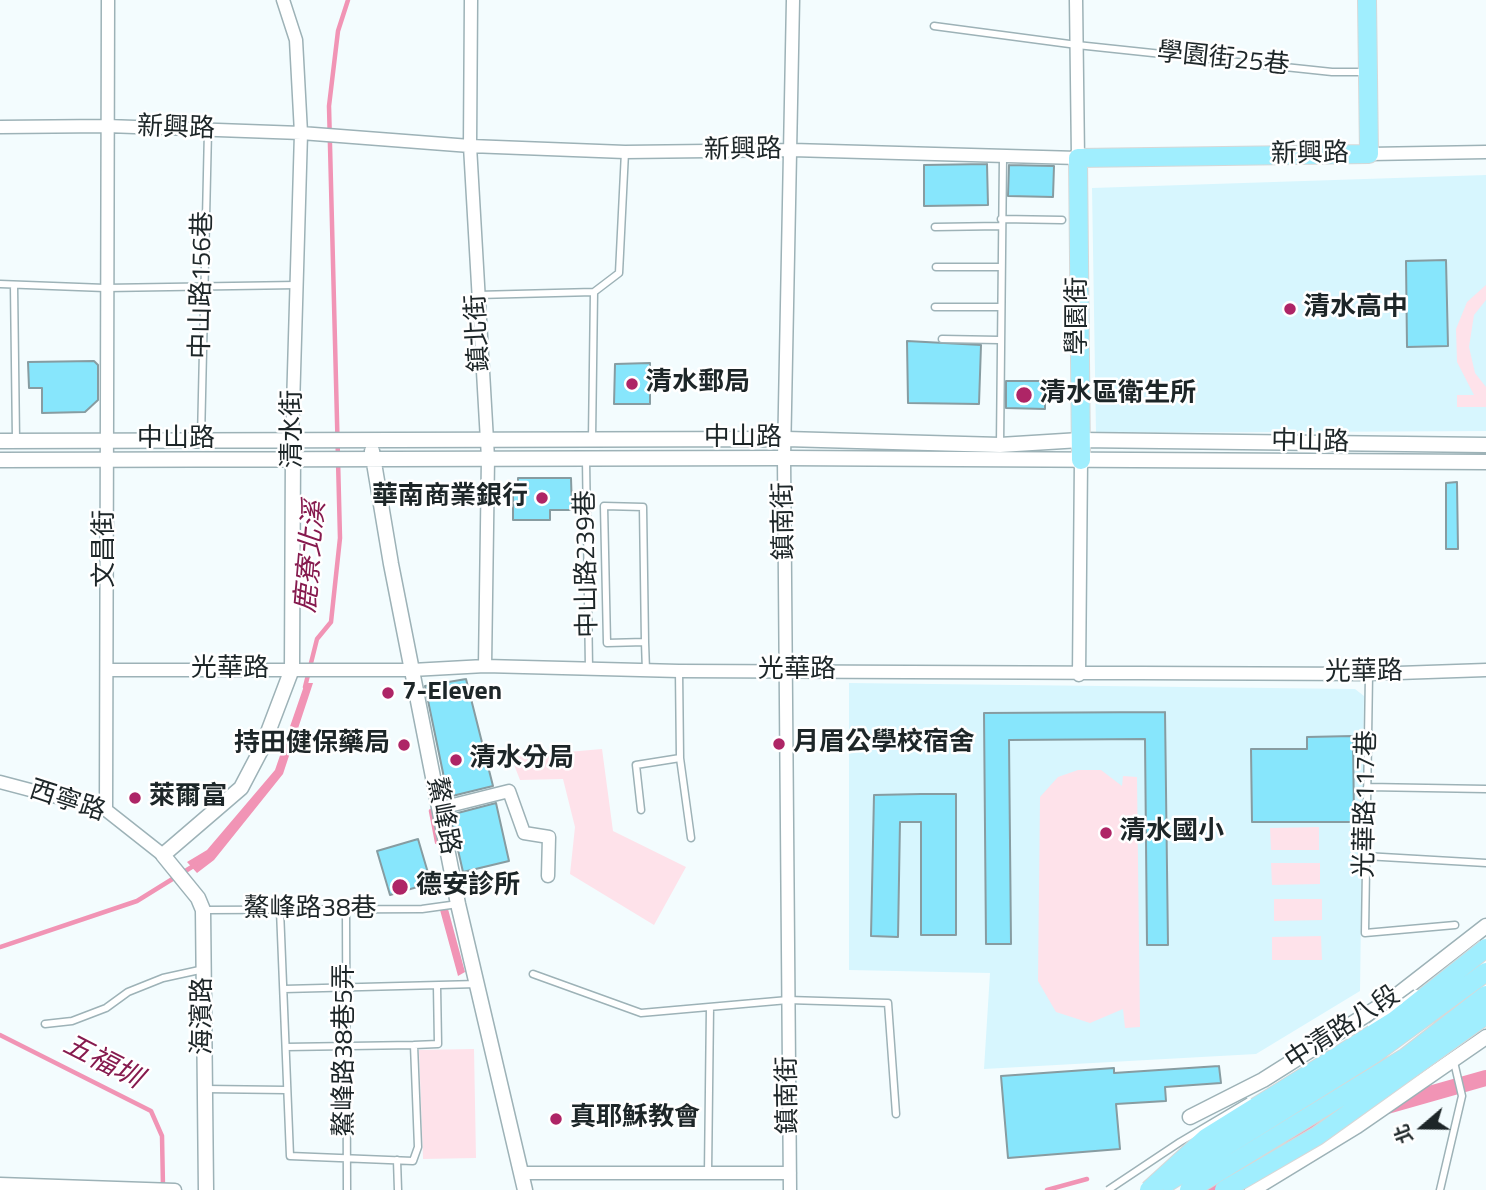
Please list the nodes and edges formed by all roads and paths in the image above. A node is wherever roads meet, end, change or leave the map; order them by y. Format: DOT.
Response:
graph roads {
  1 [pos="108,0"];
  2 [pos="283,0"];
  3 [pos="471,0"];
  4 [pos="793,0"];
  5 [pos="1076,0"];
  6 [pos="1367,0"];
  7 [pos="934,26"];
  8 [pos="1077,45"];
  9 [pos="1369,72"];
  10 [pos="107,126"];
  11 [pos="0,127"];
  12 [pos="208,130"];
  13 [pos="301,133"];
  14 [pos="470,146"];
  15 [pos="792,150"];
  16 [pos="625,152"];
  17 [pos="1486,152"];
  18 [pos="1369,154"];
  19 [pos="1003,157"];
  20 [pos="1078,158"];
  21 [pos="1062,220"];
  22 [pos="1001,222"];
  23 [pos="935,227"];
  24 [pos="936,267"];
  25 [pos="1000,267"];
  26 [pos="0,284"];
  27 [pos="14,285"];
  28 [pos="202,285"];
  29 [pos="297,285"];
  30 [pos="106,288"];
  31 [pos="594,292"];
  32 [pos="477,295"];
  33 [pos="935,307"];
  34 [pos="1000,307"];
  35 [pos="942,339"];
  36 [pos="999,340"];
  37 [pos="372,439"];
  38 [pos="484,439"];
  39 [pos="786,439"];
  40 [pos="106,440"];
  41 [pos="201,440"];
  42 [pos="292,440"];
  43 [pos="592,440"];
  44 [pos="1080,440"];
  45 [pos="0,441"];
  46 [pos="16,441"];
  47 [pos="1000,444"];
  48 [pos="1486,445"];
  49 [pos="488,458"];
  50 [pos="784,458"];
  51 [pos="106,459"];
  52 [pos="372,459"];
  53 [pos="586,459"];
  54 [pos="0,460"];
  55 [pos="293,460"];
  56 [pos="1081,460"];
  57 [pos="1486,462"];
  58 [pos="645,642"];
  59 [pos="485,666"];
  60 [pos="292,669"];
  61 [pos="589,669"];
  62 [pos="107,670"];
  63 [pos="412,670"];
  64 [pos="1486,670"];
  65 [pos="646,671"];
  66 [pos="679,671"];
  67 [pos="787,671"];
  68 [pos="1369,674"];
  69 [pos="1079,675"];
  70 [pos="681,758"];
  71 [pos="0,782"];
  72 [pos="1367,787"];
  73 [pos="1486,789"];
  74 [pos="441,808"];
  75 [pos="106,810"];
  76 [pos="641,810"];
  77 [pos="691,838"];
  78 [pos="163,855"];
  79 [pos="1365,856"];
  80 [pos="1486,863"];
  81 [pos="548,876"];
  82 [pos="458,904"];
  83 [pos="203,910"];
  84 [pos="280,910"];
  85 [pos="346,910"];
  86 [pos="1455,925"];
  87 [pos="1486,926"];
  88 [pos="1486,937"];
  89 [pos="1486,948"];
  90 [pos="204,969"];
  91 [pos="1486,972"];
  92 [pos="533,974"];
  93 [pos="479,984"];
  94 [pos="438,986"];
  95 [pos="346,988"];
  96 [pos="284,989"];
  97 [pos="1486,995"];
  98 [pos="788,1000"];
  99 [pos="710,1007"];
  100 [pos="1486,1015"];
  101 [pos="1486,1023"];
  102 [pos="46,1024"];
  103 [pos="1486,1037"];
  104 [pos="414,1045"];
  105 [pos="345,1046"];
  106 [pos="286,1047"];
  107 [pos="1454,1062"];
  108 [pos="205,1089"];
  109 [pos="286,1090"];
  110 [pos="896,1114"];
  111 [pos="1190,1117"];
  112 [pos="346,1159"];
  113 [pos="397,1160"];
  114 [pos="522,1173"];
  115 [pos="790,1173"];
  116 [pos="708,1174"];
  117 [pos="0,1184"];
  118 [pos="175,1190"];
  119 [pos="206,1190"];
  120 [pos="347,1190"];
  121 [pos="398,1190"];
  122 [pos="525,1190"];
  123 [pos="790,1190"];
  124 [pos="1108,1190"];
  125 [pos="1149,1190"];
  126 [pos="1157,1190"];
  127 [pos="1189,1190"];
  128 [pos="1224,1190"];
  129 [pos="1234,1190"];
  130 [pos="1252,1190"];
  131 [pos="1440,1190"];
  1 -- 10 [label="street, 文昌街"];
  2 -- 13 [label="street, 清水街"];
  3 -- 14 [label="street, 鎮北街"];
  4 -- 15 [label="street, 鎮南街"];
  5 -- 8 [label="street, 學園街"];
  6 -- 9 [label="main road"];
  7 -- 8 [label="lane, 學園街25巷"];
  8 -- 9 [label="lane, 學園街25巷"];
  8 -- 20 [label="street, 學園街"];
  9 -- 18 [label="main road"];
  10 -- 11 [label="street, 新興路"];
  10 -- 12 [label="street, 新興路"];
  10 -- 30 [label="street, 文昌街"];
  12 -- 13 [label="street, 新興路"];
  12 -- 28 [label="lane, 中山路156巷"];
  13 -- 14 [label="street, 新興路"];
  13 -- 29 [label="street, 清水街"];
  14 -- 16 [label="street, 新興路"];
  14 -- 32 [label="street, 鎮北街"];
  15 -- 16 [label="street, 新興路"];
  15 -- 19 [label="street, 新興路"];
  15 -- 39 [label="street, 鎮南街"];
  16 -- 31 [label="lane"];
  17 -- 18 [label="street, 新興路"];
  18 -- 20 [label="main road, 新興路"];
  19 -- 20 [label="street, 新興路"];
  19 -- 22 [label="lane"];
  20 -- 44 [label="main road, 學園街"];
  21 -- 22 [label="lane"];
  22 -- 23 [label="lane"];
  22 -- 25 [label="lane"];
  24 -- 25 [label="lane"];
  25 -- 34 [label="lane"];
  26 -- 27 [label="lane"];
  27 -- 30 [label="lane"];
  27 -- 46 [label="lane"];
  28 -- 29 [label="lane"];
  28 -- 30 [label="lane"];
  28 -- 41 [label="lane, 中山路156巷"];
  29 -- 42 [label="street, 清水街"];
  30 -- 40 [label="street, 文昌街"];
  31 -- 32 [label="lane"];
  31 -- 43 [label="lane"];
  32 -- 38 [label="street, 鎮北街"];
  33 -- 34 [label="lane"];
  34 -- 36 [label="lane"];
  35 -- 36 [label="lane"];
  36 -- 47 [label="lane"];
  37 -- 38 [label="street, 中山路"];
  37 -- 42 [label="street, 中山路"];
  37 -- 52 [label="street, 鰲峰路"];
  38 -- 43 [label="street, 中山路"];
  38 -- 49 [label="street, 鎮北街"];
  39 -- 43 [label="street, 中山路"];
  39 -- 47 [label="street, 中山路"];
  39 -- 50 [label="street, 鎮南街"];
  40 -- 41 [label="street, 中山路"];
  40 -- 46 [label="street, 中山路"];
  40 -- 51 [label="street, 文昌街"];
  41 -- 42 [label="street, 中山路"];
  42 -- 55 [label="street, 清水街"];
  44 -- 47 [label="street, 中山路"];
  44 -- 48 [label="street, 中山路"];
  44 -- 56 [label="main road, 學園街"];
  45 -- 46 [label="street, 中山路"];
  49 -- 52 [label="street, 中山路"];
  49 -- 53 [label="street, 中山路"];
  49 -- 59 [label="street, 鎮北街"];
  50 -- 53 [label="street, 中山路"];
  50 -- 56 [label="street, 中山路"];
  50 -- 67 [label="street, 鎮南街"];
  51 -- 54 [label="street, 中山路"];
  51 -- 55 [label="street, 中山路"];
  51 -- 62 [label="street, 文昌街"];
  52 -- 55 [label="street, 中山路"];
  52 -- 63 [label="street, 鰲峰路"];
  53 -- 61 [label="lane, 中山路239巷"];
  55 -- 60 [label="street, 清水街"];
  56 -- 57 [label="street, 中山路"];
  56 -- 69 [label="street, 學園街"];
  58 -- 58 [label="lane"];
  58 -- 65 [label="lane"];
  59 -- 61 [label="street, 光華路"];
  59 -- 63 [label="street, 光華路"];
  60 -- 62 [label="street, 光華路"];
  60 -- 63 [label="street, 光華路"];
  60 -- 78 [label="street, 清水街"];
  61 -- 65 [label="street, 光華路"];
  62 -- 75 [label="street, 文昌街"];
  63 -- 74 [label="street, 鰲峰路"];
  64 -- 68 [label="street, 光華路"];
  65 -- 66 [label="street, 光華路"];
  66 -- 67 [label="street, 光華路"];
  66 -- 70 [label="lane"];
  67 -- 69 [label="street, 光華路"];
  67 -- 98 [label="street, 鎮南街"];
  68 -- 69 [label="street, 光華路"];
  68 -- 72 [label="lane, 光華路117巷"];
  70 -- 76 [label="lane"];
  70 -- 77 [label="lane"];
  71 -- 75 [label="street, 西寧路"];
  72 -- 73 [label="lane"];
  72 -- 79 [label="lane, 光華路117巷"];
  74 -- 81 [label="street"];
  74 -- 82 [label="street, 鰲峰路"];
  75 -- 78 [label="street, 西寧路"];
  78 -- 83 [label="street"];
  79 -- 80 [label="lane"];
  79 -- 86 [label="lane, 光華路117巷"];
  82 -- 85 [label="lane, 鰲峰路38巷"];
  82 -- 93 [label="street, 鰲峰路"];
  83 -- 84 [label="lane, 鰲峰路38巷"];
  83 -- 90 [label="street, 海濱路"];
  84 -- 85 [label="lane, 鰲峰路38巷"];
  84 -- 96 [label="lane"];
  85 -- 95 [label="lane, 鰲峰路38巷5弄"];
  87 -- 111 [label="street, 中清路八段"];
  88 -- 124 [label="lane, bridge"];
  89 -- 125 [label="main road, bridge"];
  90 -- 102 [label="lane"];
  90 -- 108 [label="street, 海濱路"];
  91 -- 126 [label="main road, bridge"];
  92 -- 99 [label="lane"];
  93 -- 94 [label="lane"];
  93 -- 114 [label="street, 鰲峰路"];
  94 -- 95 [label="lane"];
  94 -- 104 [label="lane"];
  95 -- 96 [label="lane"];
  95 -- 105 [label="lane, 鰲峰路38巷5弄"];
  96 -- 106 [label="lane"];
  97 -- 127 [label="main road, bridge"];
  98 -- 99 [label="lane"];
  98 -- 110 [label="lane"];
  98 -- 115 [label="street, 鎮南街"];
  99 -- 116 [label="lane"];
  100 -- 128 [label="main road, bridge"];
  101 -- 129 [label="lane, bridge"];
  103 -- 107 [label="street"];
  104 -- 105 [label="lane"];
  104 -- 113 [label="lane"];
  105 -- 106 [label="lane"];
  105 -- 112 [label="lane, 鰲峰路38巷5弄"];
  106 -- 109 [label="lane"];
  107 -- 130 [label="street"];
  107 -- 131 [label="lane"];
  108 -- 109 [label="lane"];
  108 -- 119 [label="street, 海濱路"];
  109 -- 112 [label="lane"];
  111 -- 129 [label="street"];
  112 -- 113 [label="lane"];
  112 -- 120 [label="lane, 鰲峰路38巷5弄"];
  113 -- 121 [label="lane"];
  114 -- 116 [label="street"];
  114 -- 122 [label="street, 鰲峰路"];
  115 -- 116 [label="street"];
  115 -- 123 [label="street, 鎮南街"];
  117 -- 118 [label="street"];
}
